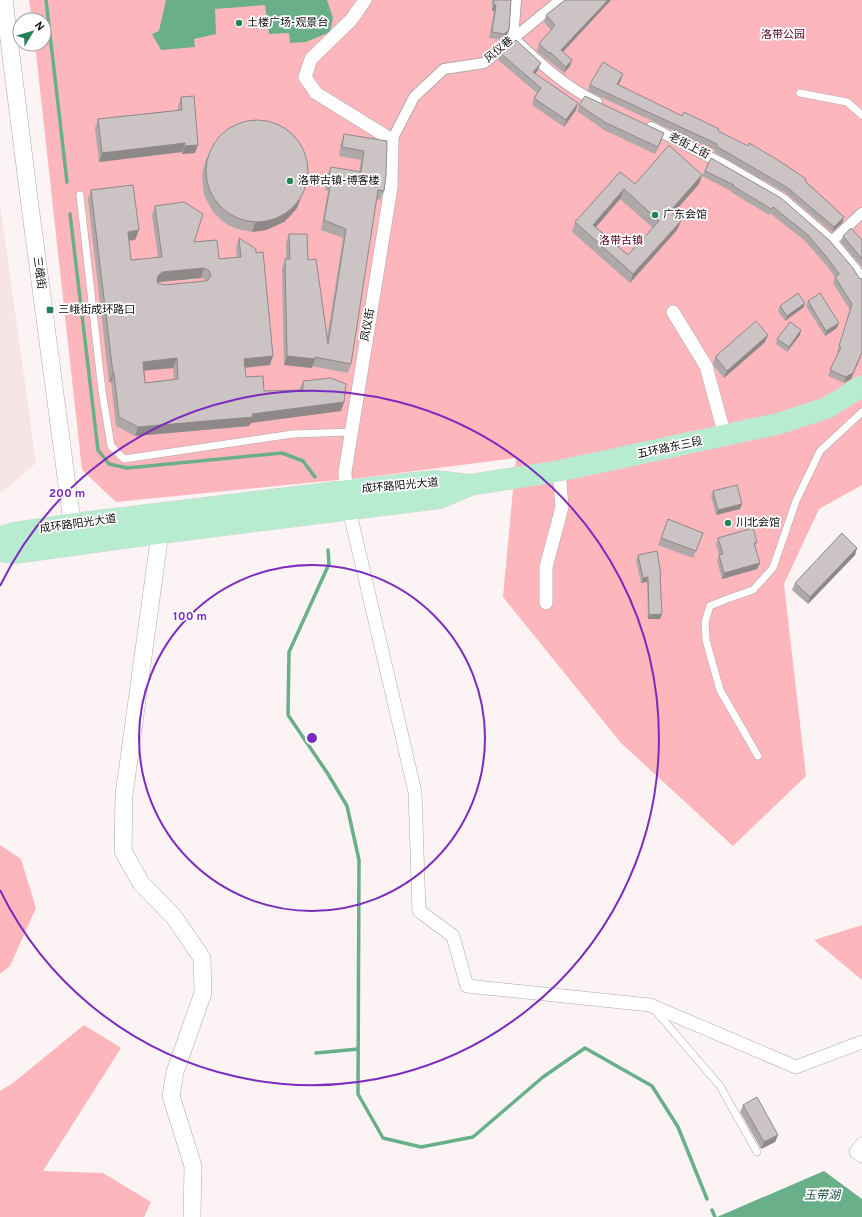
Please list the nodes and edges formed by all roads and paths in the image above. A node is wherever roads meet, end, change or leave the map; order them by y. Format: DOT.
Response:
graph roads {
  1 [pos="4,0"];
  2 [pos="365,0"];
  3 [pos="516,0"];
  4 [pos="560,0"];
  5 [pos="513,38"];
  6 [pos="800,93"];
  7 [pos="609,108"];
  8 [pos="862,115"];
  9 [pos="645,125"];
  10 [pos="392,140"];
  11 [pos="80,195"];
  12 [pos="862,213"];
  13 [pos="832,241"];
  14 [pos="862,280"];
  15 [pos="673,312"];
  16 [pos="862,386"];
  17 [pos="862,412"];
  18 [pos="350,432"];
  19 [pos="725,436"];
  20 [pos="559,471"];
  21 [pos="470,485"];
  22 [pos="347,500"];
  23 [pos="72,524"];
  24 [pos="160,533"];
  25 [pos="5,544"];
  26 [pos="76,545"];
  27 [pos="546,603"];
  28 [pos="758,756"];
  29 [pos="650,1005"];
  30 [pos="862,1042"];
  31 [pos="862,1144"];
  32 [pos="756,1152"];
  33 [pos="862,1156"];
  34 [pos="192,1217"];
  1 -- 23 [label="street, 三峨街"];
  2 -- 10 [label="street"];
  3 -- 5 [label="street"];
  4 -- 5 [label="street, 风仪巷"];
  5 -- 7 [label="street"];
  5 -- 10 [label="street, 风仪巷"];
  6 -- 8 [label="lane"];
  9 -- 13 [label="street, 老街上街"];
  10 -- 18 [label="street, 凤仪街"];
  11 -- 18 [label="lane"];
  12 -- 13 [label="street"];
  13 -- 14 [label="street, 老街上街"];
  15 -- 19 [label="street"];
  16 -- 19 [label="main road, 五环路东三段"];
  17 -- 28 [label="lane"];
  18 -- 22 [label="street, 凤仪街"];
  19 -- 20 [label="main road, 五环路东三段"];
  20 -- 21 [label="main road, 五环路东三段"];
  20 -- 27 [label="street"];
  21 -- 22 [label="main road, 成环路阳光大道"];
  22 -- 23 [label="main road, 成环路阳光大道"];
  22 -- 24 [label="main road, 成环路阳光大道"];
  22 -- 29 [label="street, 凤仪街"];
  23 -- 25 [label="main road, 成环路阳光大道"];
  23 -- 26 [label="street, 三峨街"];
  24 -- 26 [label="main road, 成环路阳光大道"];
  24 -- 34 [label="street"];
  25 -- 26 [label="main road, 成环路阳光大道"];
  29 -- 30 [label="street"];
  29 -- 32 [label="lane"];
  31 -- 33 [label="street"];
}
